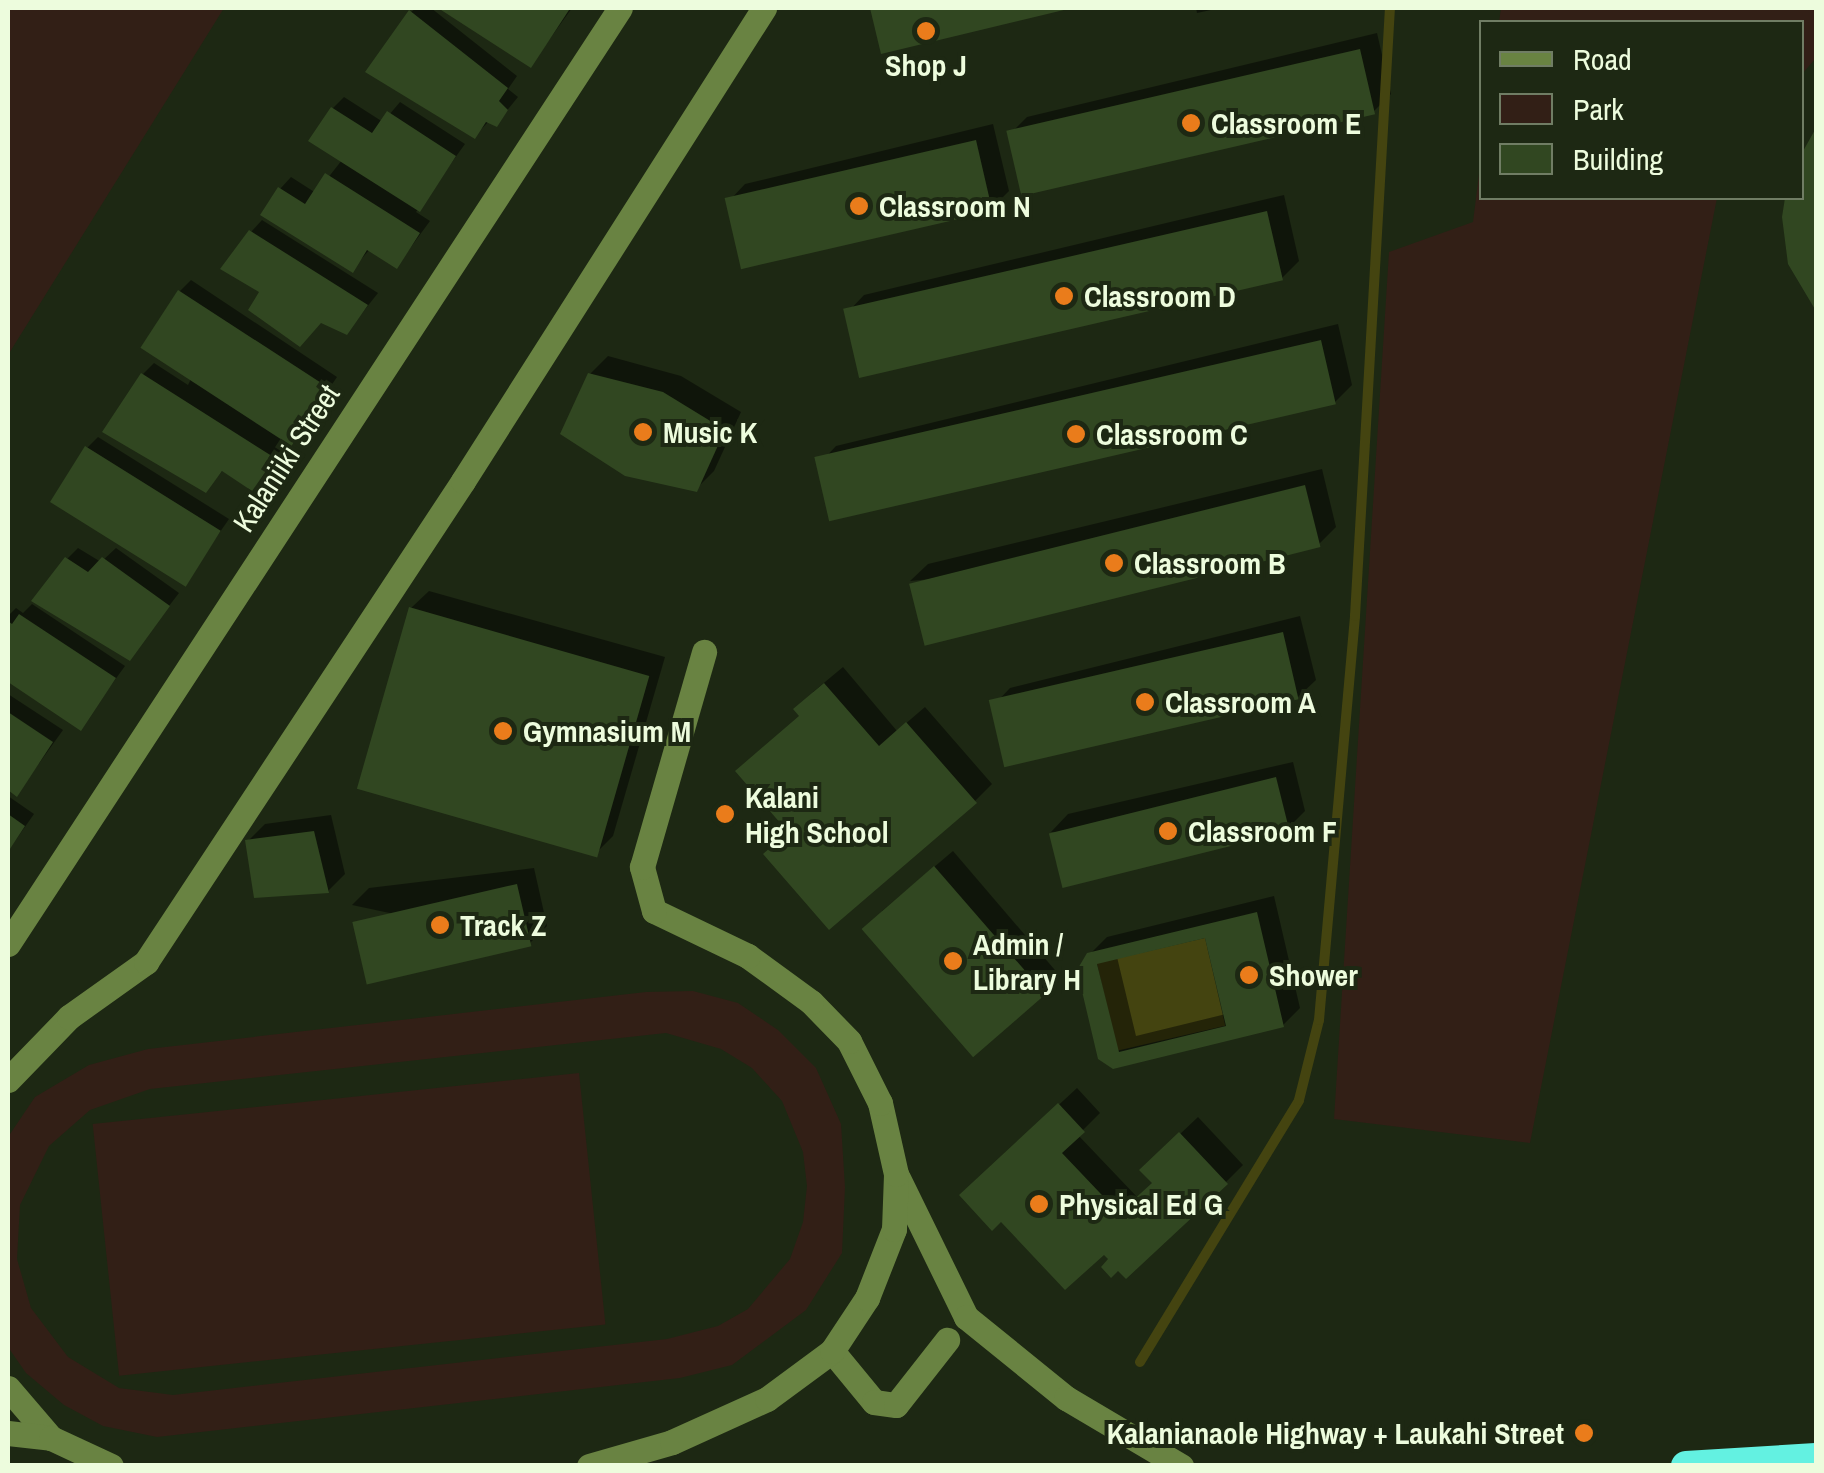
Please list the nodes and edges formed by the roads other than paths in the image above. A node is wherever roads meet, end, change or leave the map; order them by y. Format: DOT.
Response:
graph roads {
  1 [pos="620,8"];
  2 [pos="764,8"];
  3 [pos="704,652"];
  4 [pos="8,944"];
  5 [pos="8,1080"];
  6 [pos="896,1174"];
  7 [pos="947,1340"];
  8 [pos="832,1351"];
  9 [pos="8,1388"];
  10 [pos="8,1433"];
  11 [pos="51,1438"];
  12 [pos="1816,1458"];
  13 [pos="111,1466"];
  14 [pos="589,1466"];
  15 [pos="1182,1466"];
  16 [pos="1686,1466"];
  1 -- 4 [label="street, Kalaniiki Street"];
  2 -- 5 [label="street"];
  3 -- 6 [label="street"];
  6 -- 8 [label="street"];
  6 -- 15 [label="street"];
  7 -- 8 [label="street"];
  8 -- 14 [label="street"];
  9 -- 11 [label="street"];
  10 -- 11 [label="street"];
  11 -- 13 [label="street"];
  12 -- 16 [label="highway"];
}
